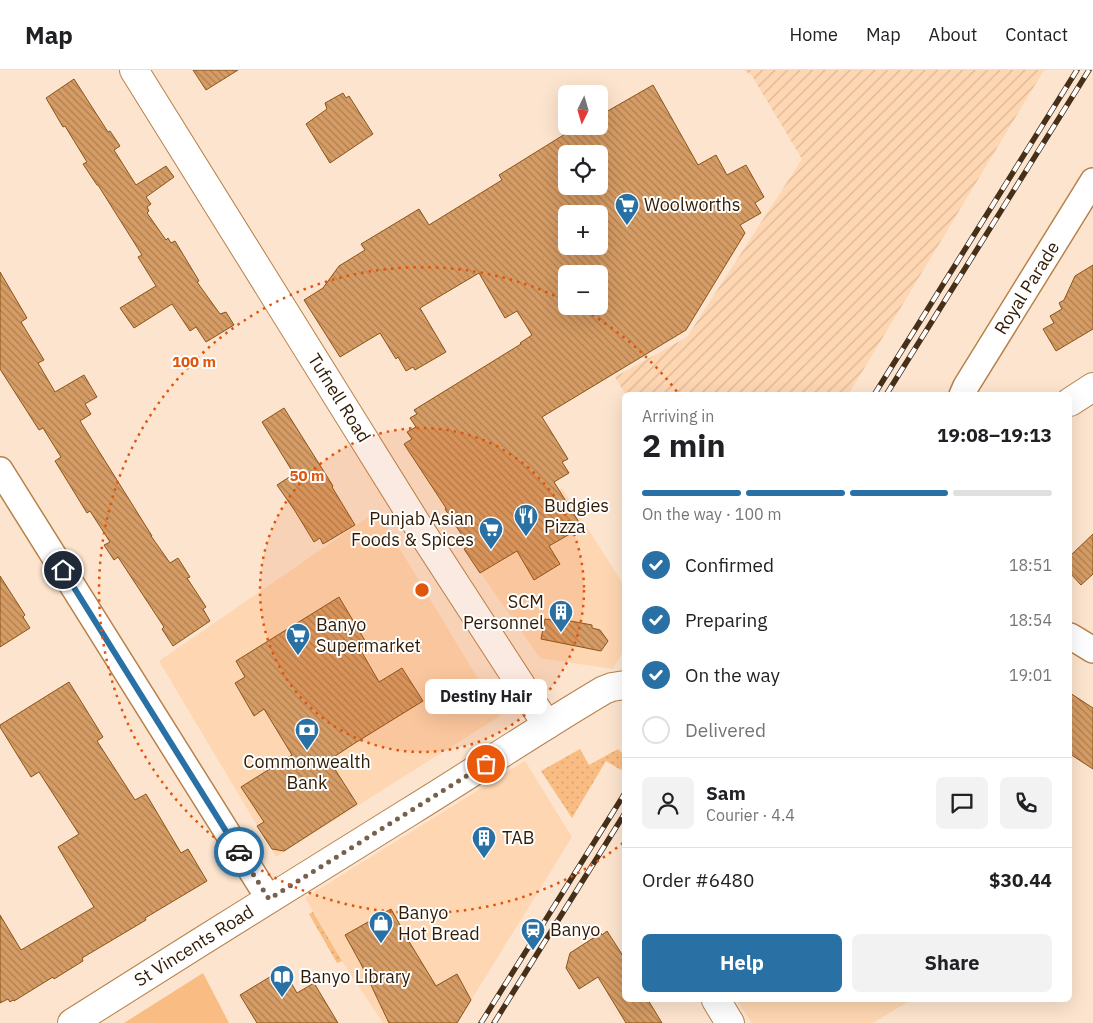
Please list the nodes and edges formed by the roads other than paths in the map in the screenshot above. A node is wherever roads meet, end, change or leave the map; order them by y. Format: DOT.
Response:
graph roads {
  1 [pos="134,70"];
  2 [pos="1093,181"];
  3 [pos="1093,387"];
  4 [pos="963,392"];
  5 [pos="1072,401"];
  6 [pos="0,470"];
  7 [pos="1072,637"];
  8 [pos="1093,650"];
  9 [pos="622,686"];
  10 [pos="546,725"];
  11 [pos="269,899"];
  12 [pos="717,1002"];
  13 [pos="72,1023"];
  14 [pos="730,1023"];
  1 -- 10 [label="street, Tufnell Road"];
  2 -- 4 [label="street, Royal Parade"];
  3 -- 5 [label="street"];
  6 -- 11 [label="street"];
  7 -- 8 [label="street"];
  9 -- 10 [label="street, St Vincents Road"];
  10 -- 11 [label="street, St Vincents Road"];
  11 -- 13 [label="street, St Vincents Road"];
  12 -- 14 [label="street"];
}
